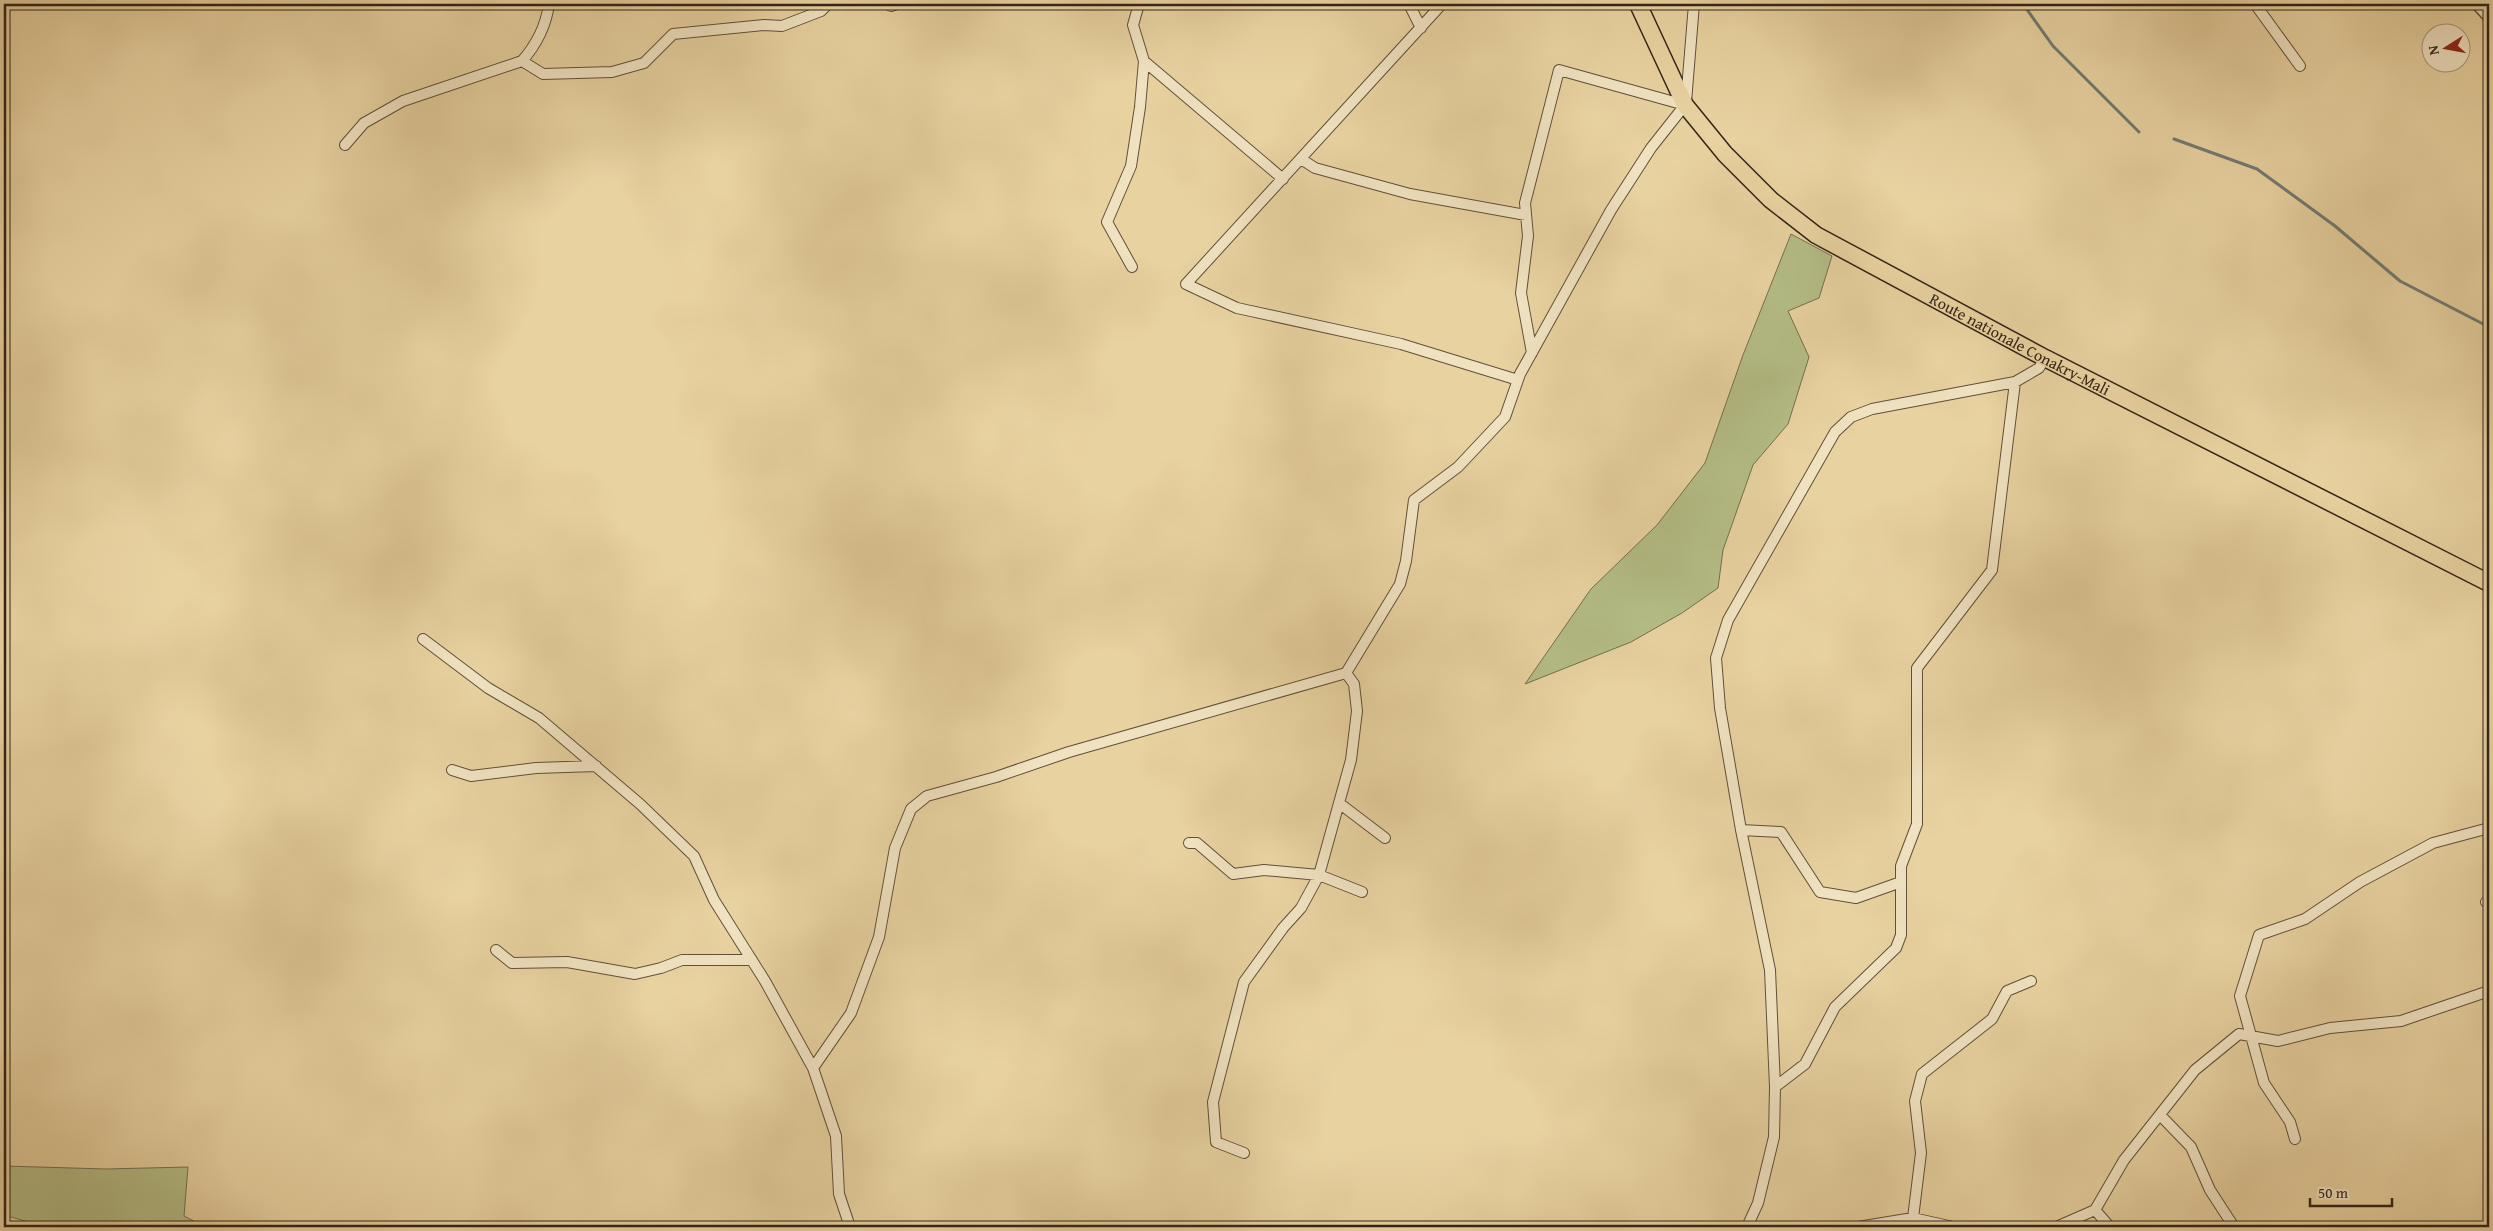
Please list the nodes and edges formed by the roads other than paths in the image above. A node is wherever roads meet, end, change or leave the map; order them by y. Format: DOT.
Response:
graph roads {
  1 [pos="549,4"];
  2 [pos="828,4"];
  3 [pos="887,4"];
  4 [pos="897,4"];
  5 [pos="1139,4"];
  6 [pos="1409,4"];
  7 [pos="1442,4"];
  8 [pos="1638,4"];
  9 [pos="1694,4"];
  10 [pos="2255,4"];
  11 [pos="2478,4"];
  12 [pos="2489,16"];
  13 [pos="1421,28"];
  14 [pos="1144,60"];
  15 [pos="522,61"];
  16 [pos="2300,66"];
  17 [pos="1685,105"];
  18 [pos="345,145"];
  19 [pos="1301,159"];
  20 [pos="1283,178"];
  21 [pos="1526,215"];
  22 [pos="1132,267"];
  23 [pos="1532,353"];
  24 [pos="2045,358"];
  25 [pos="1518,380"];
  26 [pos="2015,382"];
  27 [pos="2489,583"];
  28 [pos="424,639"];
  29 [pos="1346,673"];
  30 [pos="596,766"];
  31 [pos="452,770"];
  32 [pos="1340,804"];
  33 [pos="2489,828"];
  34 [pos="1741,830"];
  35 [pos="1385,838"];
  36 [pos="1189,843"];
  37 [pos="1318,875"];
  38 [pos="1901,882"];
  39 [pos="1362,892"];
  40 [pos="496,950"];
  41 [pos="752,960"];
  42 [pos="2030,981"];
  43 [pos="2489,992"];
  44 [pos="2250,1036"];
  45 [pos="813,1068"];
  46 [pos="1775,1087"];
  47 [pos="2160,1114"];
  48 [pos="2295,1139"];
  49 [pos="1244,1153"];
  50 [pos="2095,1210"];
  51 [pos="1913,1218"];
  52 [pos="850,1227"];
  53 [pos="1747,1227"];
  54 [pos="1858,1227"];
  55 [pos="1953,1227"];
  56 [pos="2056,1227"];
  57 [pos="2110,1227"];
  58 [pos="2234,1227"];
  1 -- 15 [label="street"];
  2 -- 15 [label="street"];
  3 -- 4 [label="street"];
  5 -- 14 [label="street"];
  6 -- 13 [label="street"];
  7 -- 13 [label="street"];
  8 -- 17 [label="highway, Route nationale Conakry-Mali"];
  9 -- 17 [label="street"];
  10 -- 16 [label="street"];
  11 -- 12 [label="street"];
  13 -- 19 [label="street"];
  14 -- 20 [label="street"];
  14 -- 22 [label="street"];
  15 -- 18 [label="street"];
  17 -- 21 [label="street"];
  17 -- 23 [label="street"];
  17 -- 24 [label="highway, Route nationale Conakry-Mali"];
  19 -- 20 [label="street"];
  19 -- 21 [label="street"];
  20 -- 25 [label="street"];
  21 -- 23 [label="street"];
  23 -- 25 [label="street"];
  24 -- 26 [label="street"];
  24 -- 27 [label="highway, Route nationale Conakry-Mali"];
  25 -- 29 [label="street"];
  26 -- 34 [label="street"];
  26 -- 38 [label="street"];
  28 -- 30 [label="street"];
  29 -- 32 [label="street"];
  29 -- 45 [label="street"];
  30 -- 31 [label="street"];
  30 -- 41 [label="street"];
  32 -- 35 [label="street"];
  32 -- 37 [label="street"];
  33 -- 44 [label="street"];
  34 -- 38 [label="street"];
  34 -- 46 [label="street"];
  36 -- 37 [label="street"];
  37 -- 39 [label="street"];
  37 -- 49 [label="street"];
  38 -- 46 [label="street"];
  40 -- 41 [label="street"];
  41 -- 45 [label="street"];
  42 -- 51 [label="street"];
  43 -- 44 [label="street"];
  44 -- 47 [label="street"];
  44 -- 48 [label="street"];
  45 -- 52 [label="street"];
  46 -- 53 [label="street"];
  47 -- 50 [label="street"];
  47 -- 58 [label="street"];
  50 -- 56 [label="street"];
  50 -- 57 [label="street"];
  51 -- 54 [label="street"];
  51 -- 55 [label="street"];
}
